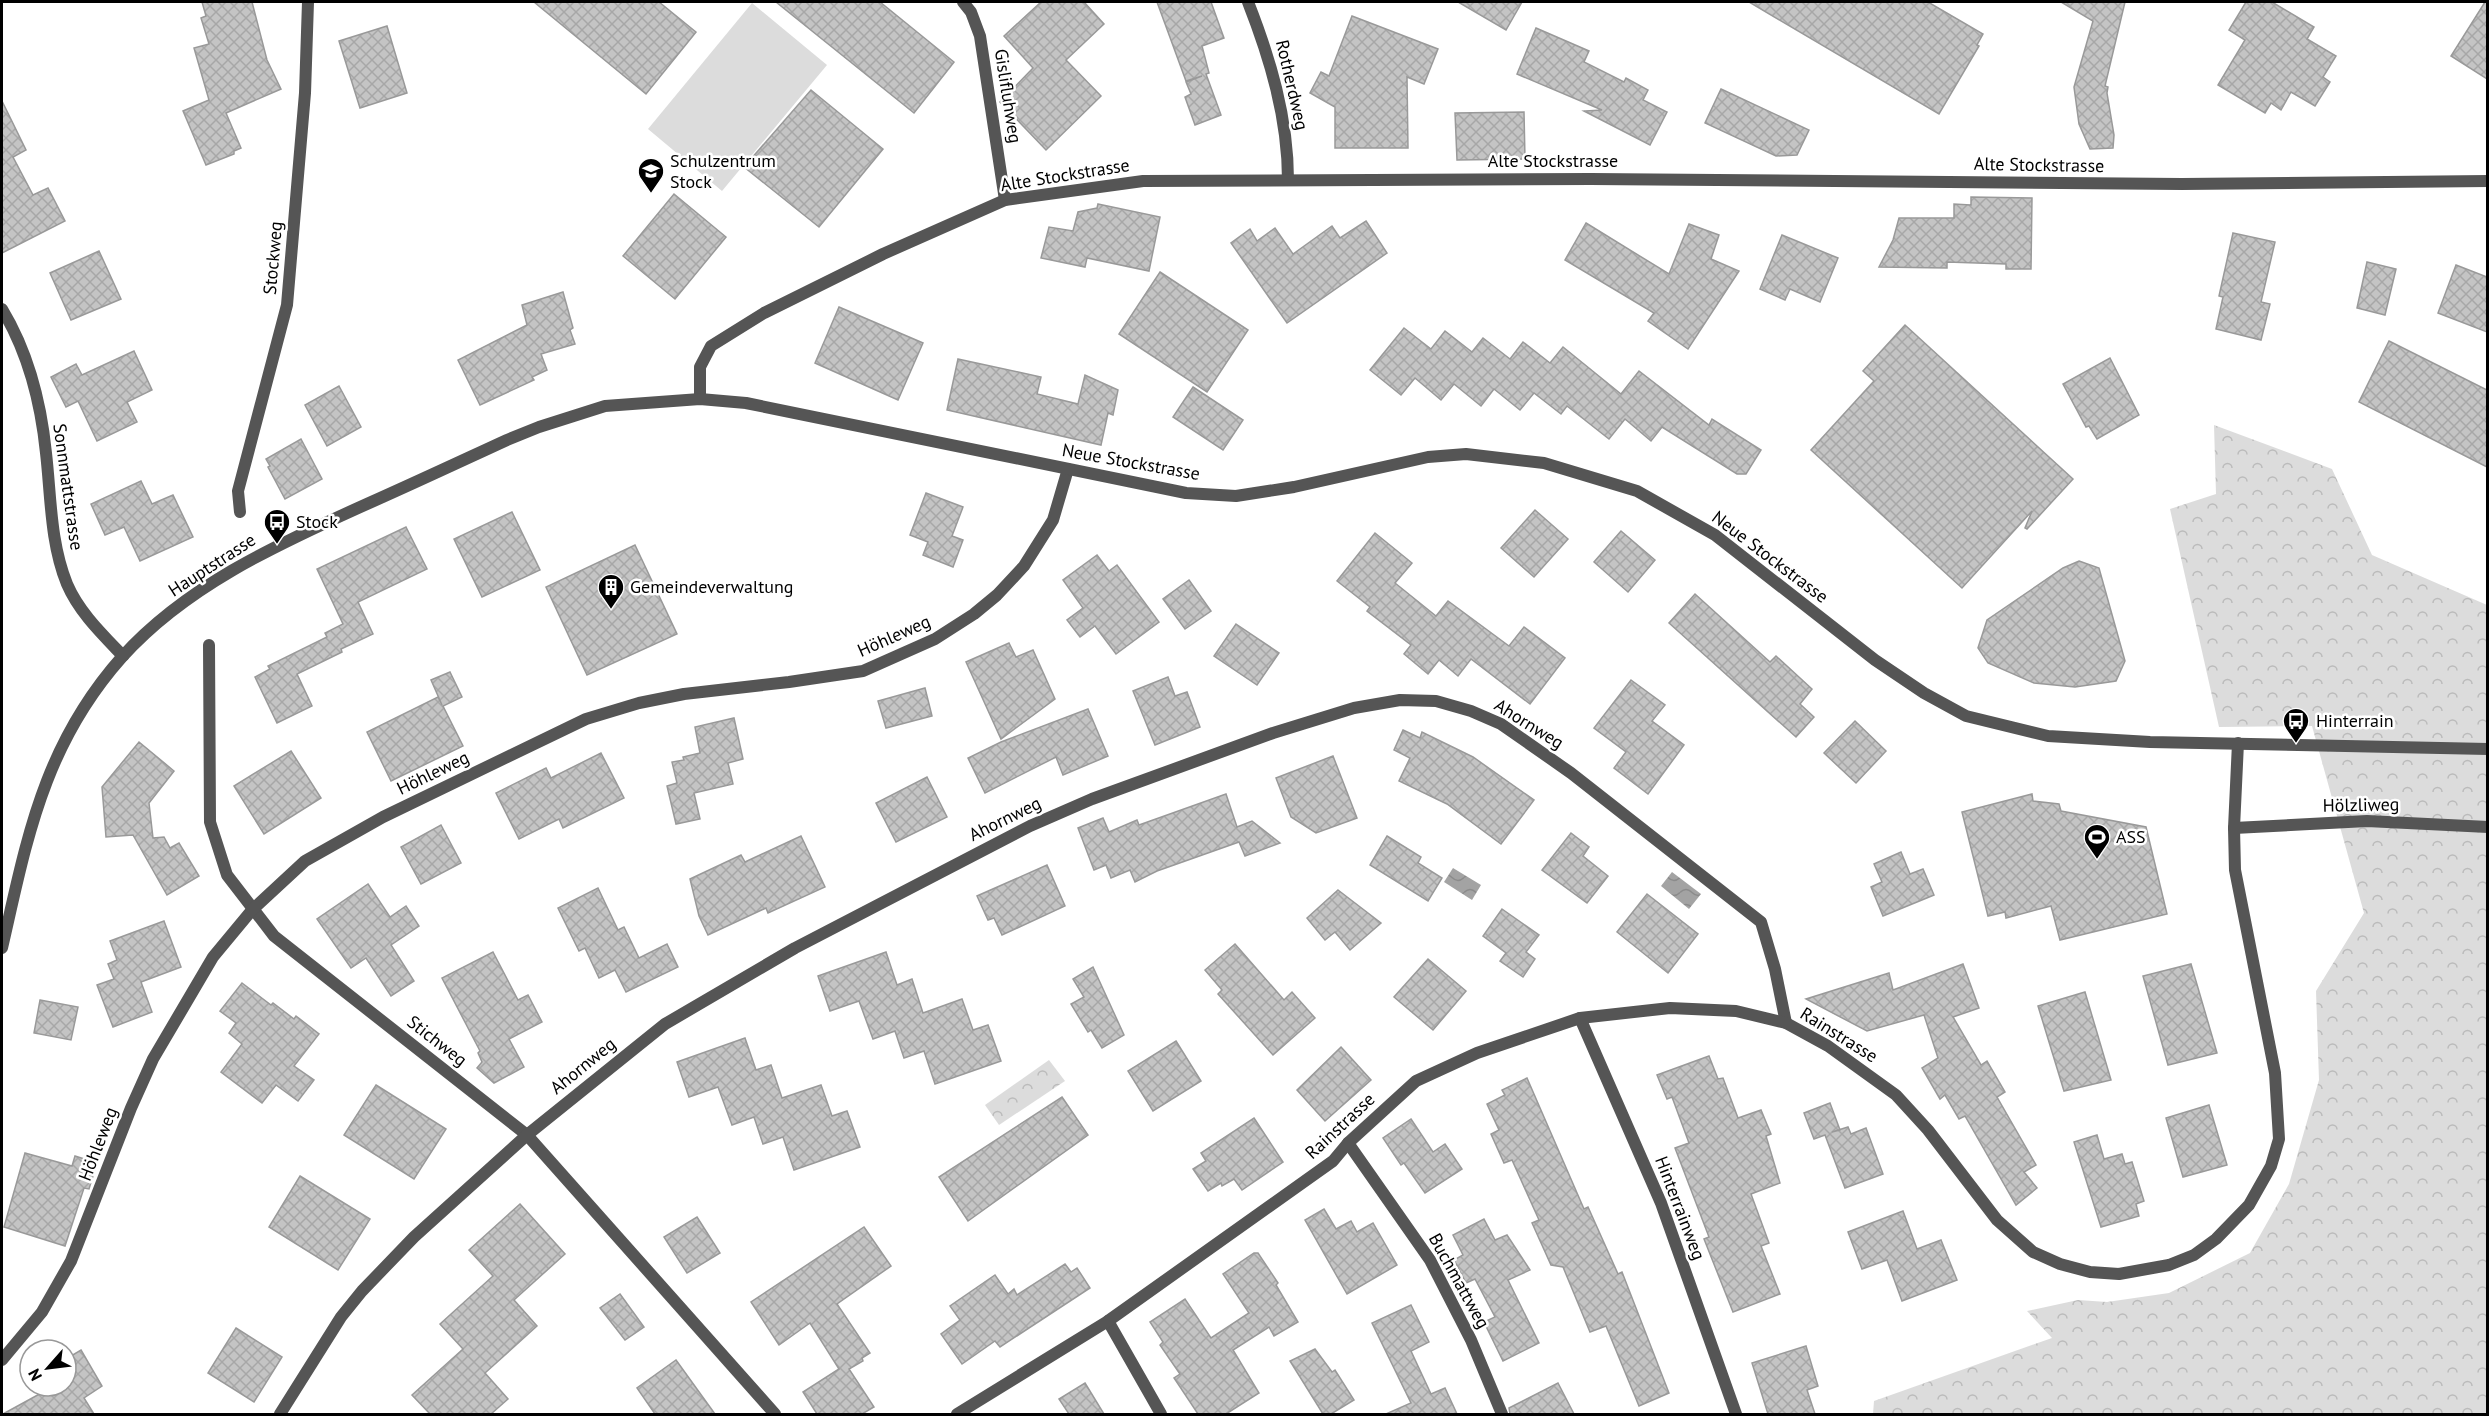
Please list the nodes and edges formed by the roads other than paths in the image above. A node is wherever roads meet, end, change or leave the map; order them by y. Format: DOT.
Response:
graph roads {
  1 [pos="308,2"];
  2 [pos="963,2"];
  3 [pos="1248,2"];
  4 [pos="1288,180"];
  5 [pos="2487,181"];
  6 [pos="1005,200"];
  7 [pos="2,309"];
  8 [pos="700,399"];
  9 [pos="1068,469"];
  10 [pos="240,512"];
  11 [pos="209,645"];
  12 [pos="123,656"];
  13 [pos="2238,743"];
  14 [pos="2487,749"];
  15 [pos="2487,827"];
  16 [pos="2234,828"];
  17 [pos="252,910"];
  18 [pos="2,948"];
  19 [pos="1580,1018"];
  20 [pos="1786,1023"];
  21 [pos="526,1135"];
  22 [pos="1348,1143"];
  23 [pos="1108,1321"];
  24 [pos="2,1360"];
  25 [pos="280,1414"];
  26 [pos="775,1414"];
  27 [pos="957,1414"];
  28 [pos="1161,1414"];
  29 [pos="1502,1414"];
  30 [pos="1736,1414"];
  1 -- 10 [label="street, Stockweg"];
  2 -- 6 [label="street, Gislifluhweg"];
  3 -- 4 [label="street, Rotherdweg"];
  4 -- 5 [label="street, Alte Stockstrasse"];
  4 -- 6 [label="street, Alte Stockstrasse"];
  6 -- 8 [label="street, Alte Stockstrasse"];
  7 -- 12 [label="street, Sonnmattstrasse"];
  8 -- 9 [label="street, Neue Stockstrasse"];
  8 -- 12 [label="street, Hauptstrasse"];
  9 -- 13 [label="street, Neue Stockstrasse"];
  9 -- 17 [label="street, Höhleweg"];
  11 -- 17 [label="street, Stichweg"];
  12 -- 18 [label="street, Hauptstrasse"];
  13 -- 14 [label="street, Neue Stockstrasse"];
  13 -- 16 [label="street, Rainstrasse"];
  15 -- 16 [label="street, Hölzliweg"];
  16 -- 20 [label="street, Rainstrasse"];
  17 -- 21 [label="street, Stichweg"];
  17 -- 24 [label="street, Höhleweg"];
  19 -- 20 [label="street, Rainstrasse"];
  19 -- 22 [label="street, Rainstrasse"];
  19 -- 30 [label="street, Hinterrainweg"];
  20 -- 21 [label="street, Ahornweg"];
  21 -- 25 [label="street, Ahornweg"];
  21 -- 26 [label="street, Stichweg"];
  22 -- 23 [label="street, Rainstrasse"];
  22 -- 29 [label="street, Buchmattweg"];
  23 -- 27 [label="street, Rainstrasse"];
  23 -- 28 [label="street"];
}
